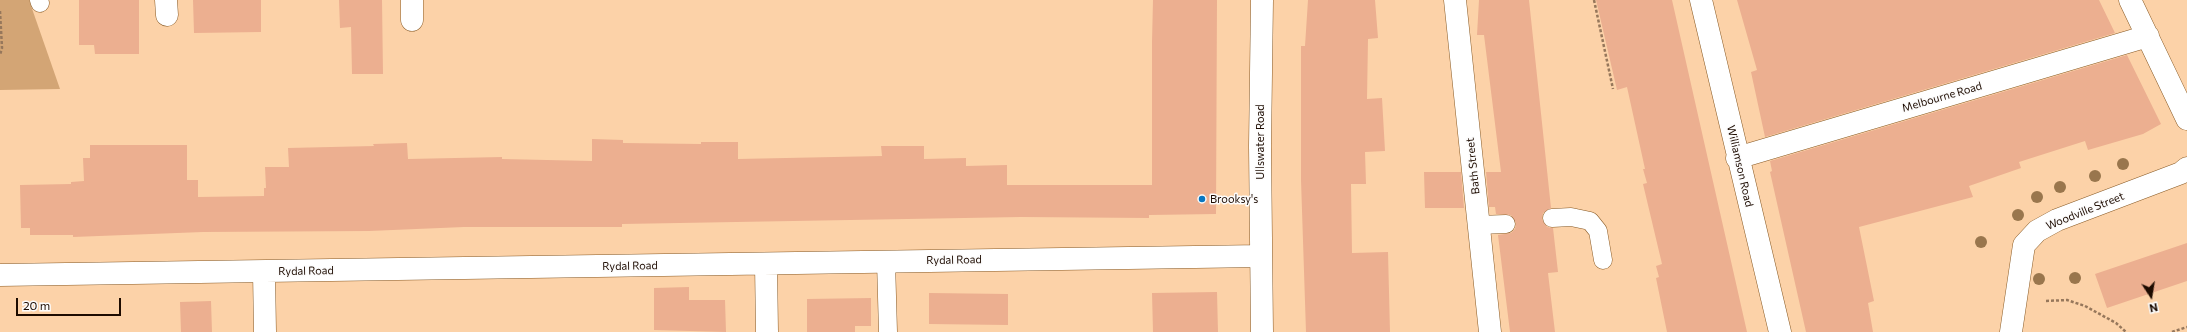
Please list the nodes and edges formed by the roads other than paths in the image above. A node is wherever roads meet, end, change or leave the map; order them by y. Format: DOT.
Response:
graph roads {
  1 [pos="1262,0"];
  2 [pos="1455,0"];
  3 [pos="1701,0"];
  4 [pos="2130,0"];
  5 [pos="2148,36"];
  6 [pos="2187,120"];
  7 [pos="1737,158"];
  8 [pos="2187,168"];
  9 [pos="1552,218"];
  10 [pos="1506,224"];
  11 [pos="1479,225"];
  12 [pos="1261,256"];
  13 [pos="1603,260"];
  14 [pos="886,261"];
  15 [pos="766,264"];
  16 [pos="264,272"];
  17 [pos="0,275"];
  18 [pos="265,332"];
  19 [pos="767,332"];
  20 [pos="888,332"];
  21 [pos="1262,332"];
  22 [pos="1490,332"];
  23 [pos="1780,332"];
  24 [pos="2012,332"];
  1 -- 12 [label="street, Ullswater Road"];
  2 -- 11 [label="street, Bath Street"];
  3 -- 7 [label="street, Williamson Road"];
  4 -- 5 [label="street"];
  5 -- 6 [label="street"];
  5 -- 7 [label="street, Melbourne Road"];
  7 -- 23 [label="street, Williamson Road"];
  8 -- 24 [label="street, Woodville Street"];
  9 -- 13 [label="lane"];
  10 -- 11 [label="lane"];
  11 -- 22 [label="street, Bath Street"];
  12 -- 14 [label="street, Rydal Road"];
  12 -- 21 [label="street, Ullswater Road"];
  14 -- 15 [label="street, Rydal Road"];
  14 -- 20 [label="lane"];
  15 -- 16 [label="street, Rydal Road"];
  15 -- 19 [label="street"];
  16 -- 17 [label="street, Rydal Road"];
  16 -- 18 [label="street"];
}
